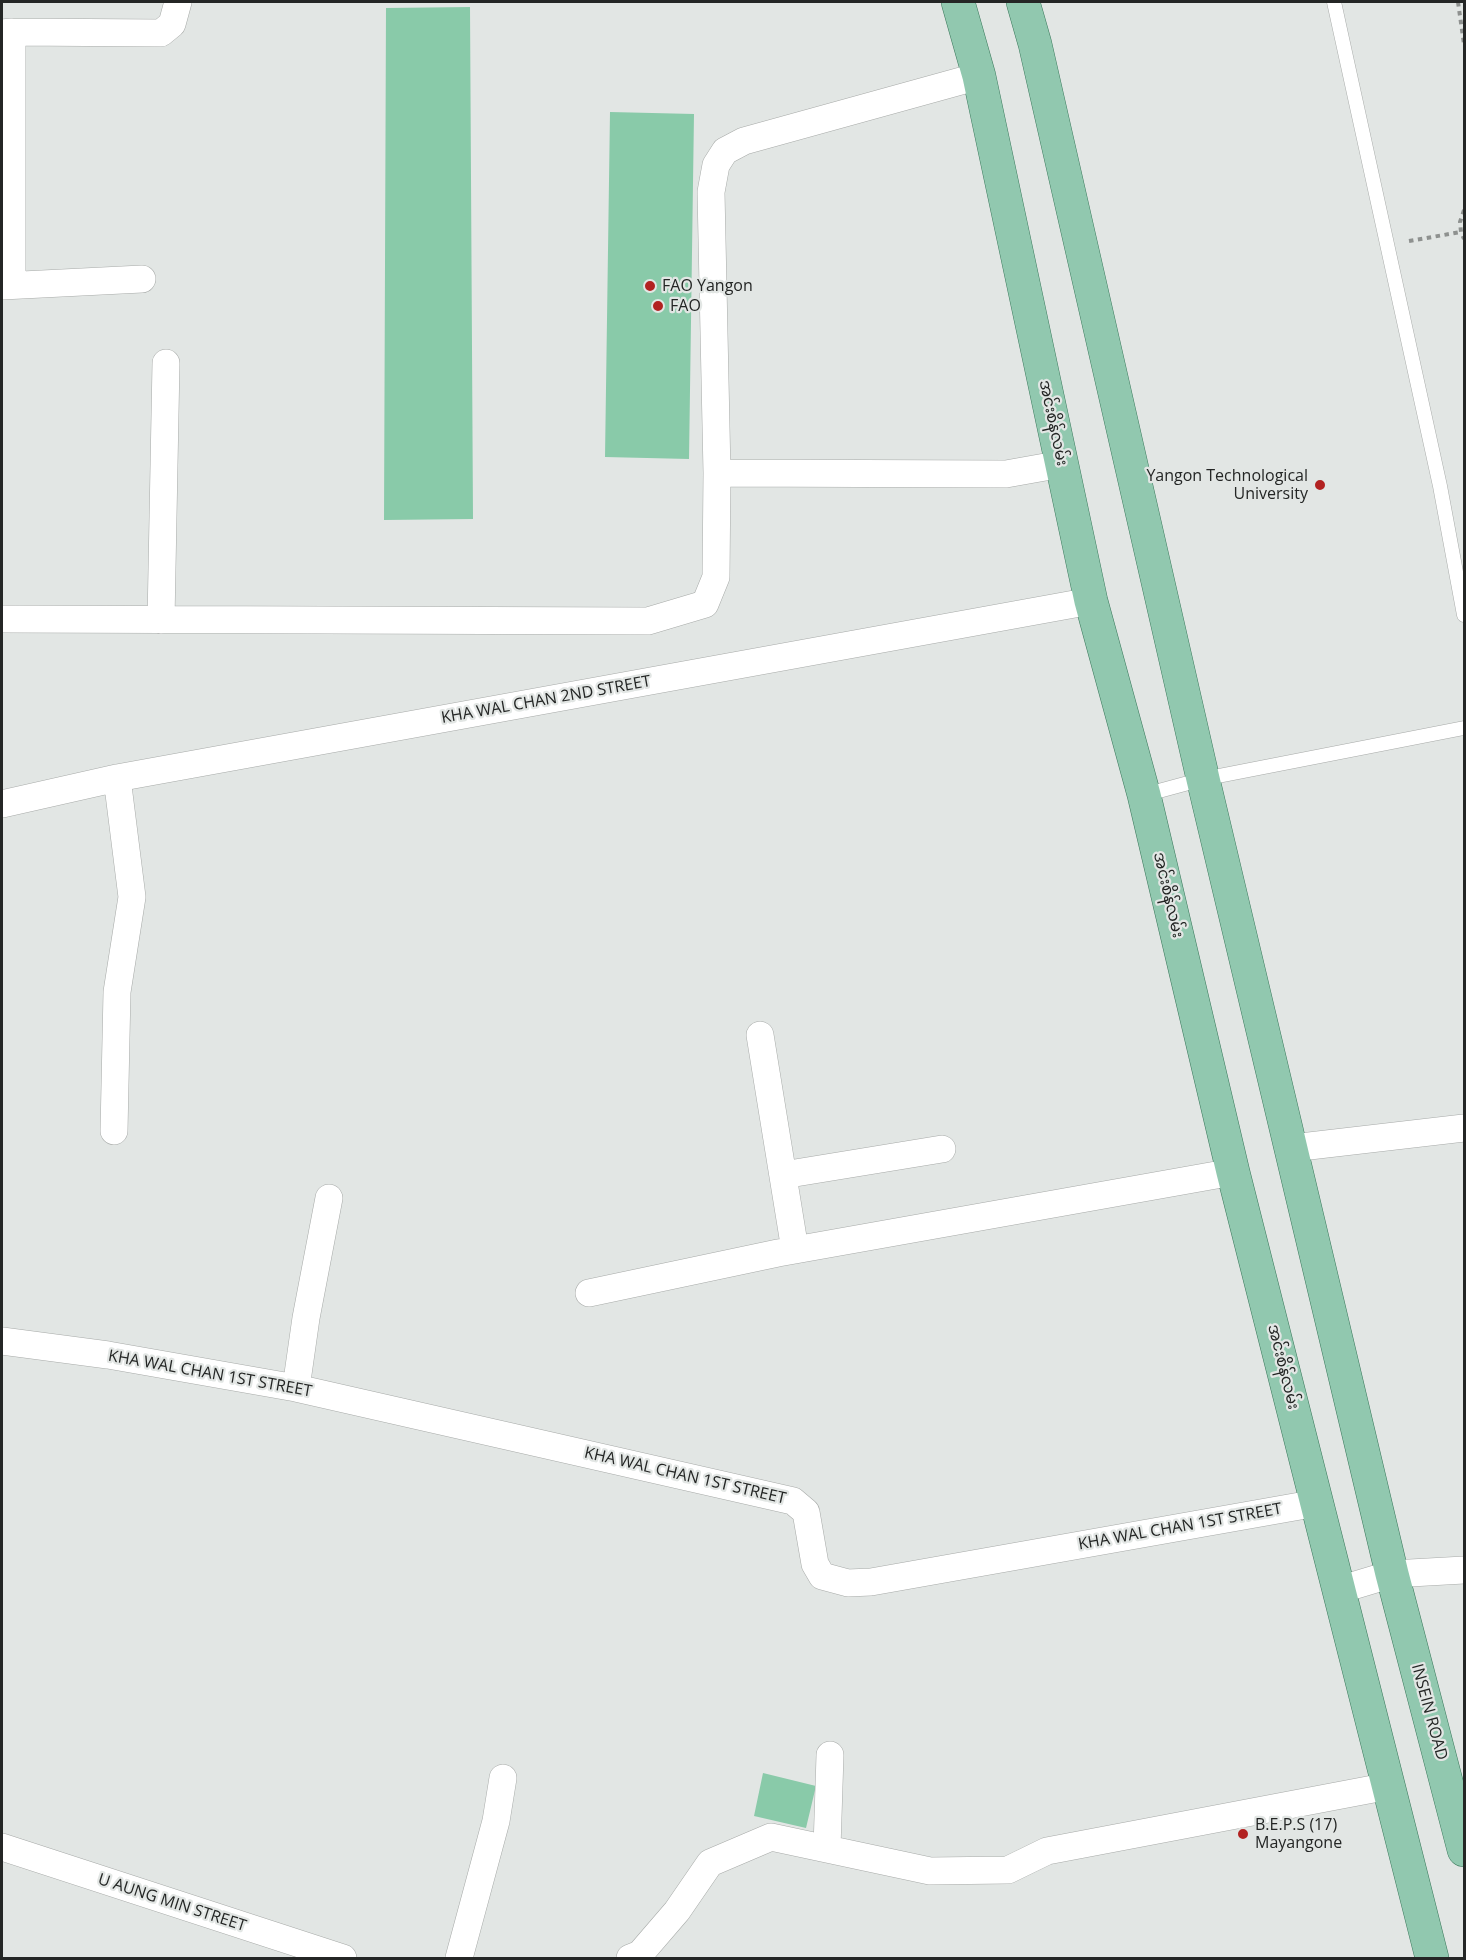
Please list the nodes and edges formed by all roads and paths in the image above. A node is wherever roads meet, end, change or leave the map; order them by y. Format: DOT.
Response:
graph roads {
  1 [pos="178,2"];
  2 [pos="958,2"];
  3 [pos="1023,2"];
  4 [pos="1334,2"];
  5 [pos="1458,2"];
  6 [pos="7,33"];
  7 [pos="1464,44"];
  8 [pos="979,76"];
  9 [pos="1464,210"];
  10 [pos="1461,232"];
  11 [pos="1464,239"];
  12 [pos="1387,245"];
  13 [pos="142,279"];
  14 [pos="7,285"];
  15 [pos="166,363"];
  16 [pos="1062,464"];
  17 [pos="717,473"];
  18 [pos="1091,601"];
  19 [pos="1464,615"];
  20 [pos="2,620"];
  21 [pos="161,620"];
  22 [pos="1464,728"];
  23 [pos="117,778"];
  24 [pos="1203,779"];
  25 [pos="1144,795"];
  26 [pos="2,804"];
  27 [pos="760,1035"];
  28 [pos="1464,1128"];
  29 [pos="114,1131"];
  30 [pos="1292,1148"];
  31 [pos="942,1149"];
  32 [pos="1233,1172"];
  33 [pos="783,1175"];
  34 [pos="329,1198"];
  35 [pos="795,1250"];
  36 [pos="589,1293"];
  37 [pos="2,1341"];
  38 [pos="296,1388"];
  39 [pos="1317,1503"];
  40 [pos="1464,1569"];
  41 [pos="1392,1574"];
  42 [pos="1339,1590"];
  43 [pos="830,1755"];
  44 [pos="503,1778"];
  45 [pos="1389,1786"];
  46 [pos="1464,1844"];
  47 [pos="2,1848"];
  48 [pos="827,1848"];
  49 [pos="343,1959"];
  50 [pos="459,1959"];
  51 [pos="630,1959"];
  52 [pos="1432,1959"];
  1 -- 6 [label="street"];
  2 -- 8 [label="main road, အင်းစိန်လမ်း"];
  3 -- 24 [label="main road"];
  4 -- 12 [label="lane"];
  5 -- 7 [label="path"];
  6 -- 14 [label="street"];
  8 -- 16 [label="main road, အင်းစိန်လမ်း"];
  8 -- 17 [label="street"];
  9 -- 10 [label="path"];
  10 -- 11 [label="path"];
  10 -- 12 [label="path"];
  12 -- 19 [label="lane"];
  13 -- 14 [label="street"];
  15 -- 21 [label="street"];
  16 -- 17 [label="street"];
  16 -- 18 [label="main road, အင်းစိန်လမ်း"];
  17 -- 21 [label="street"];
  18 -- 23 [label="street, KHA WAL CHAN 2ND STREET"];
  18 -- 25 [label="main road, အင်းစိန်လမ်း"];
  20 -- 21 [label="street"];
  22 -- 24 [label="lane"];
  23 -- 26 [label="street, KHA WAL CHAN 2ND STREET"];
  23 -- 29 [label="street"];
  24 -- 25 [label="lane"];
  24 -- 30 [label="main road"];
  25 -- 32 [label="main road, အင်းစိန်လမ်း"];
  27 -- 33 [label="street"];
  28 -- 30 [label="street"];
  30 -- 41 [label="main road"];
  31 -- 33 [label="street"];
  32 -- 35 [label="street"];
  32 -- 39 [label="main road, အင်းစိန်လမ်း"];
  33 -- 35 [label="street"];
  34 -- 38 [label="street"];
  35 -- 36 [label="street"];
  37 -- 38 [label="street, KHA WAL CHAN 1ST STREET"];
  38 -- 39 [label="street, KHA WAL CHAN 1ST STREET"];
  39 -- 42 [label="main road, အင်းစိန်လမ်း"];
  40 -- 41 [label="street"];
  41 -- 42 [label="street"];
  41 -- 46 [label="main road, INSEIN ROAD"];
  42 -- 45 [label="main road, အင်းစိန်လမ်း"];
  43 -- 48 [label="street"];
  44 -- 50 [label="street"];
  45 -- 48 [label="street"];
  45 -- 52 [label="main road"];
  47 -- 49 [label="street, U AUNG MIN STREET"];
  48 -- 51 [label="street"];
}
